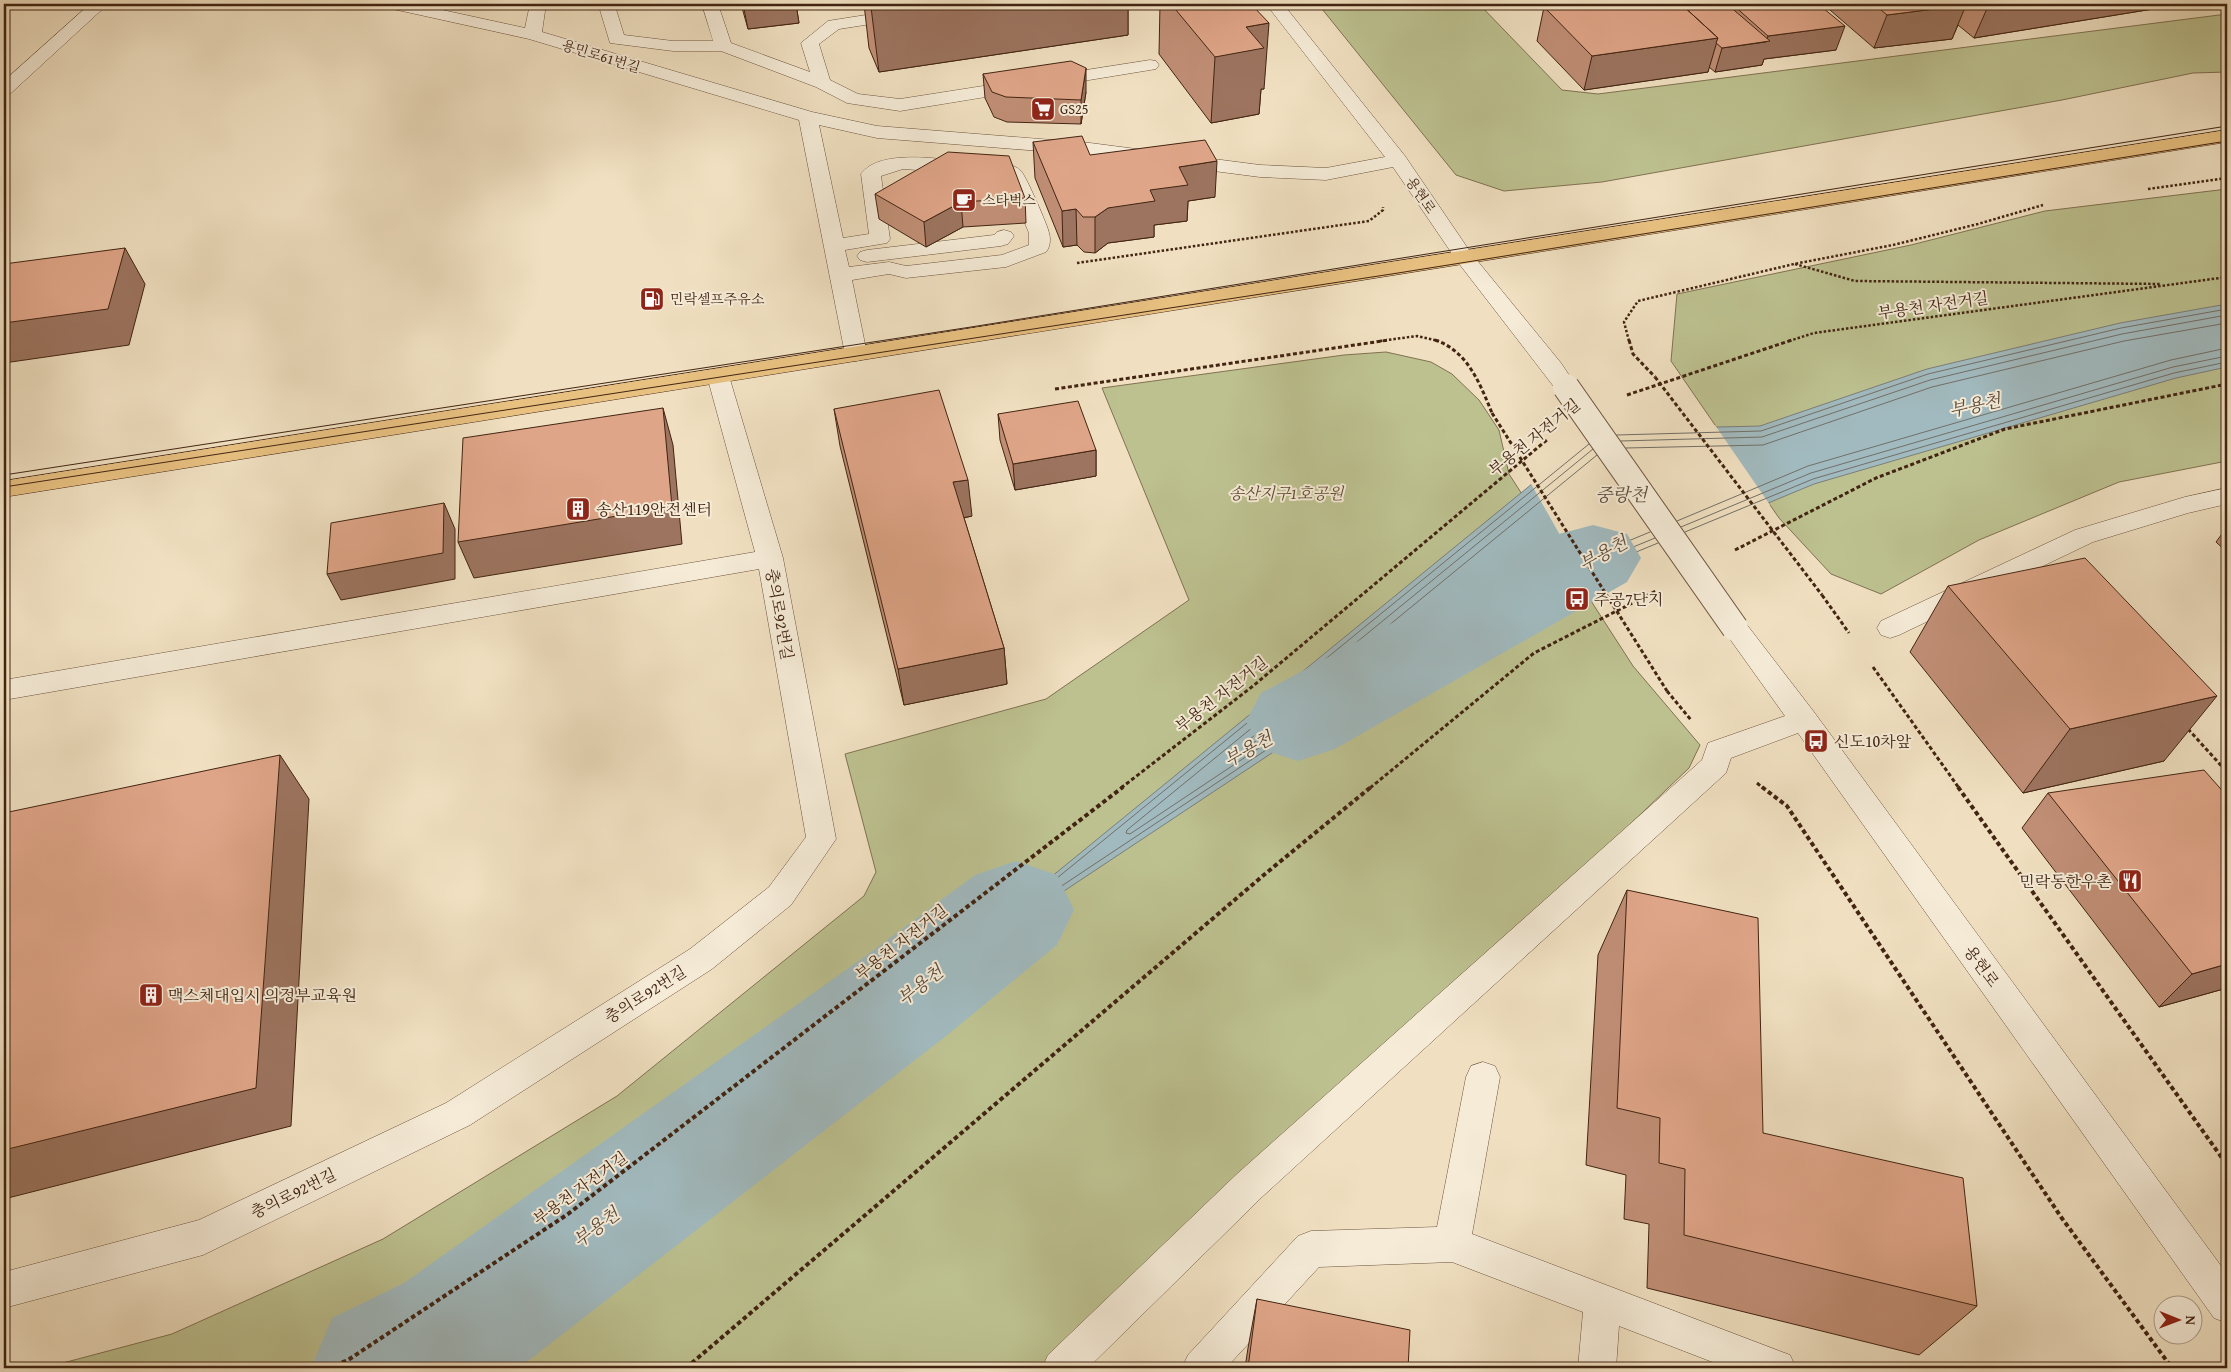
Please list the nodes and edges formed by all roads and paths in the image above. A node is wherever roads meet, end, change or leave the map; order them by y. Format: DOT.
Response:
graph roads {
  1 [pos="100,4"];
  2 [pos="393,4"];
  3 [pos="538,4"];
  4 [pos="710,4"];
  5 [pos="967,4"];
  6 [pos="1274,4"];
  7 [pos="610,10"];
  8 [pos="533,35"];
  9 [pos="723,46"];
  10 [pos="1150,66"];
  11 [pos="822,83"];
  12 [pos="4,90"];
  13 [pos="808,117"];
  14 [pos="2227,136"];
  15 [pos="1398,160"];
  16 [pos="2227,178"];
  17 [pos="2146,189"];
  18 [pos="1384,203"];
  19 [pos="2049,204"];
  20 [pos="1004,236"];
  21 [pos="885,254"];
  22 [pos="1464,257"];
  23 [pos="837,260"];
  24 [pos="1069,264"];
  25 [pos="1794,264"];
  26 [pos="2227,277"];
  27 [pos="2174,285"];
  28 [pos="856,354"];
  29 [pos="718,376"];
  30 [pos="2227,384"];
  31 [pos="1055,389"];
  32 [pos="1621,397"];
  33 [pos="1554,434"];
  34 [pos="4,489"];
  35 [pos="2227,496"];
  36 [pos="1727,554"];
  37 [pos="770,558"];
  38 [pos="1657,590"];
  39 [pos="1890,628"];
  40 [pos="1851,636"];
  41 [pos="1868,660"];
  42 [pos="4,690"];
  43 [pos="1804,720"];
  44 [pos="2181,722"];
  45 [pos="1718,751"];
  46 [pos="2227,772"];
  47 [pos="1483,1077"];
  48 [pos="2227,1165"];
  49 [pos="1452,1244"];
  50 [pos="4,1290"];
  51 [pos="1603,1302"];
  52 [pos="2227,1304"];
  53 [pos="1765,1366"];
  54 [pos="328,1368"];
  55 [pos="686,1368"];
  56 [pos="1061,1368"];
  57 [pos="1201,1368"];
  58 [pos="1596,1368"];
  59 [pos="2172,1368"];
  1 -- 12 [label="street"];
  2 -- 8 [label="street, 용민로61번길"];
  3 -- 8 [label="street"];
  4 -- 9 [label="street"];
  5 -- 11 [label="street"];
  6 -- 15 [label="street, 용현로"];
  7 -- 9 [label="street"];
  8 -- 13 [label="street, 용민로61번길"];
  9 -- 11 [label="street"];
  10 -- 11 [label="street"];
  13 -- 15 [label="street, 용민로61번길"];
  13 -- 23 [label="street"];
  14 -- 22 [label="main road"];
  15 -- 22 [label="street, 용현로"];
  16 -- 17 [label="path"];
  18 -- 24 [label="path"];
  19 -- 25 [label="path"];
  20 -- 21 [label="street"];
  21 -- 21 [label="street"];
  21 -- 23 [label="street"];
  22 -- 28 [label="main road"];
  22 -- 43 [label="street, 용현로, bridge"];
  23 -- 28 [label="street"];
  25 -- 27 [label="path"];
  25 -- 40 [label="path, bridge"];
  26 -- 27 [label="path, 부용천 자전거길"];
  27 -- 32 [label="path, 부용천 자전거길"];
  28 -- 29 [label="main road"];
  29 -- 34 [label="main road"];
  29 -- 37 [label="street, 충의로92번길"];
  30 -- 36 [label="path"];
  31 -- 45 [label="path, bridge"];
  33 -- 54 [label="path, 부용천 자전거길"];
  35 -- 39 [label="street"];
  37 -- 42 [label="street"];
  37 -- 50 [label="street, 충의로92번길"];
  38 -- 55 [label="path"];
  41 -- 48 [label="path"];
  43 -- 45 [label="street"];
  43 -- 52 [label="street, 용현로"];
  44 -- 46 [label="path"];
  45 -- 56 [label="street"];
  45 -- 59 [label="path"];
  47 -- 49 [label="street"];
  49 -- 51 [label="street"];
  49 -- 57 [label="street"];
  51 -- 53 [label="street"];
  51 -- 58 [label="street"];
}
